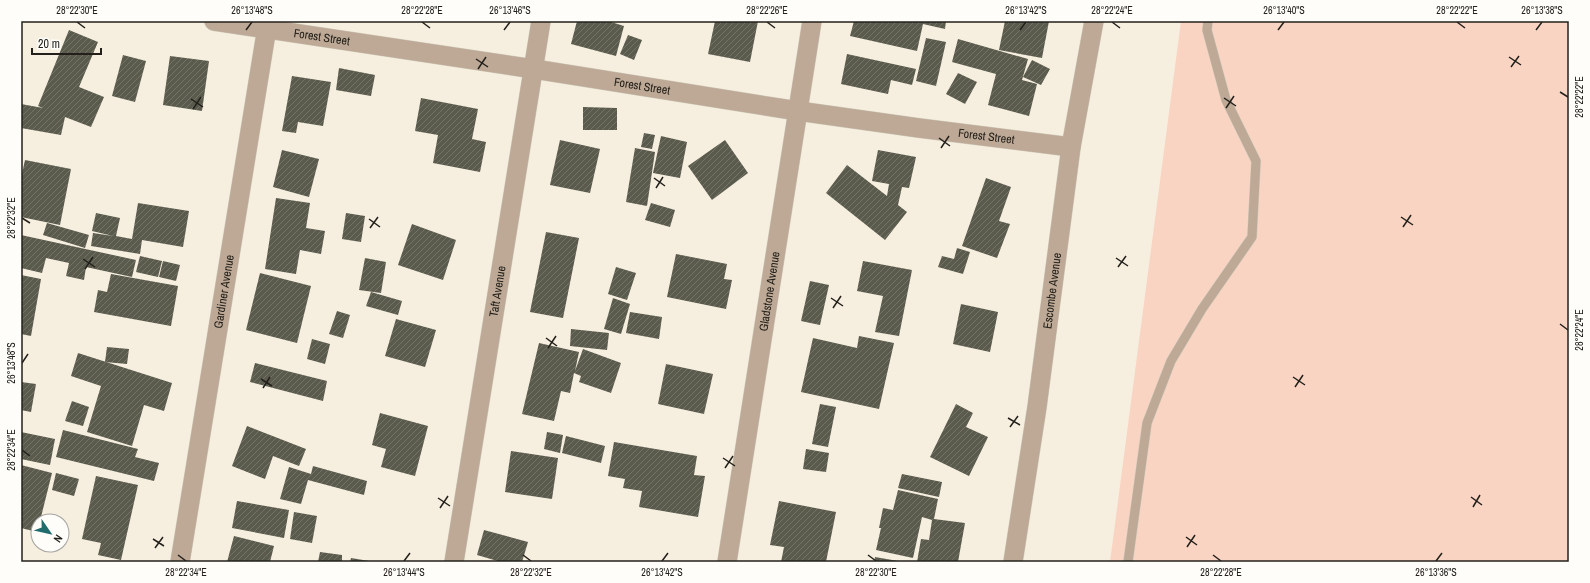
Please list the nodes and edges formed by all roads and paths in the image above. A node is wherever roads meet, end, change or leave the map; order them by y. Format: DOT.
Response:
graph roads {
  1 [pos="214,21"];
  2 [pos="541,21"];
  3 [pos="812,21"];
  4 [pos="1094,21"];
  5 [pos="1208,21"];
  6 [pos="267,25"];
  7 [pos="534,69"];
  8 [pos="798,111"];
  9 [pos="1071,147"];
  10 [pos="180,562"];
  11 [pos="454,562"];
  12 [pos="727,562"];
  13 [pos="1013,562"];
  14 [pos="1128,562"];
  1 -- 6 [label="street, Forest Street"];
  2 -- 7 [label="street, Taft Avenue"];
  3 -- 8 [label="street, Gladstone Avenue"];
  4 -- 9 [label="street, Escombe Avenue"];
  5 -- 14 [label="lane"];
  6 -- 7 [label="street, Forest Street"];
  6 -- 10 [label="street, Gardiner Avenue"];
  7 -- 8 [label="street, Forest Street"];
  7 -- 11 [label="street, Taft Avenue"];
  8 -- 9 [label="street, Forest Street"];
  8 -- 12 [label="street, Gladstone Avenue"];
  9 -- 13 [label="street, Escombe Avenue"];
}
